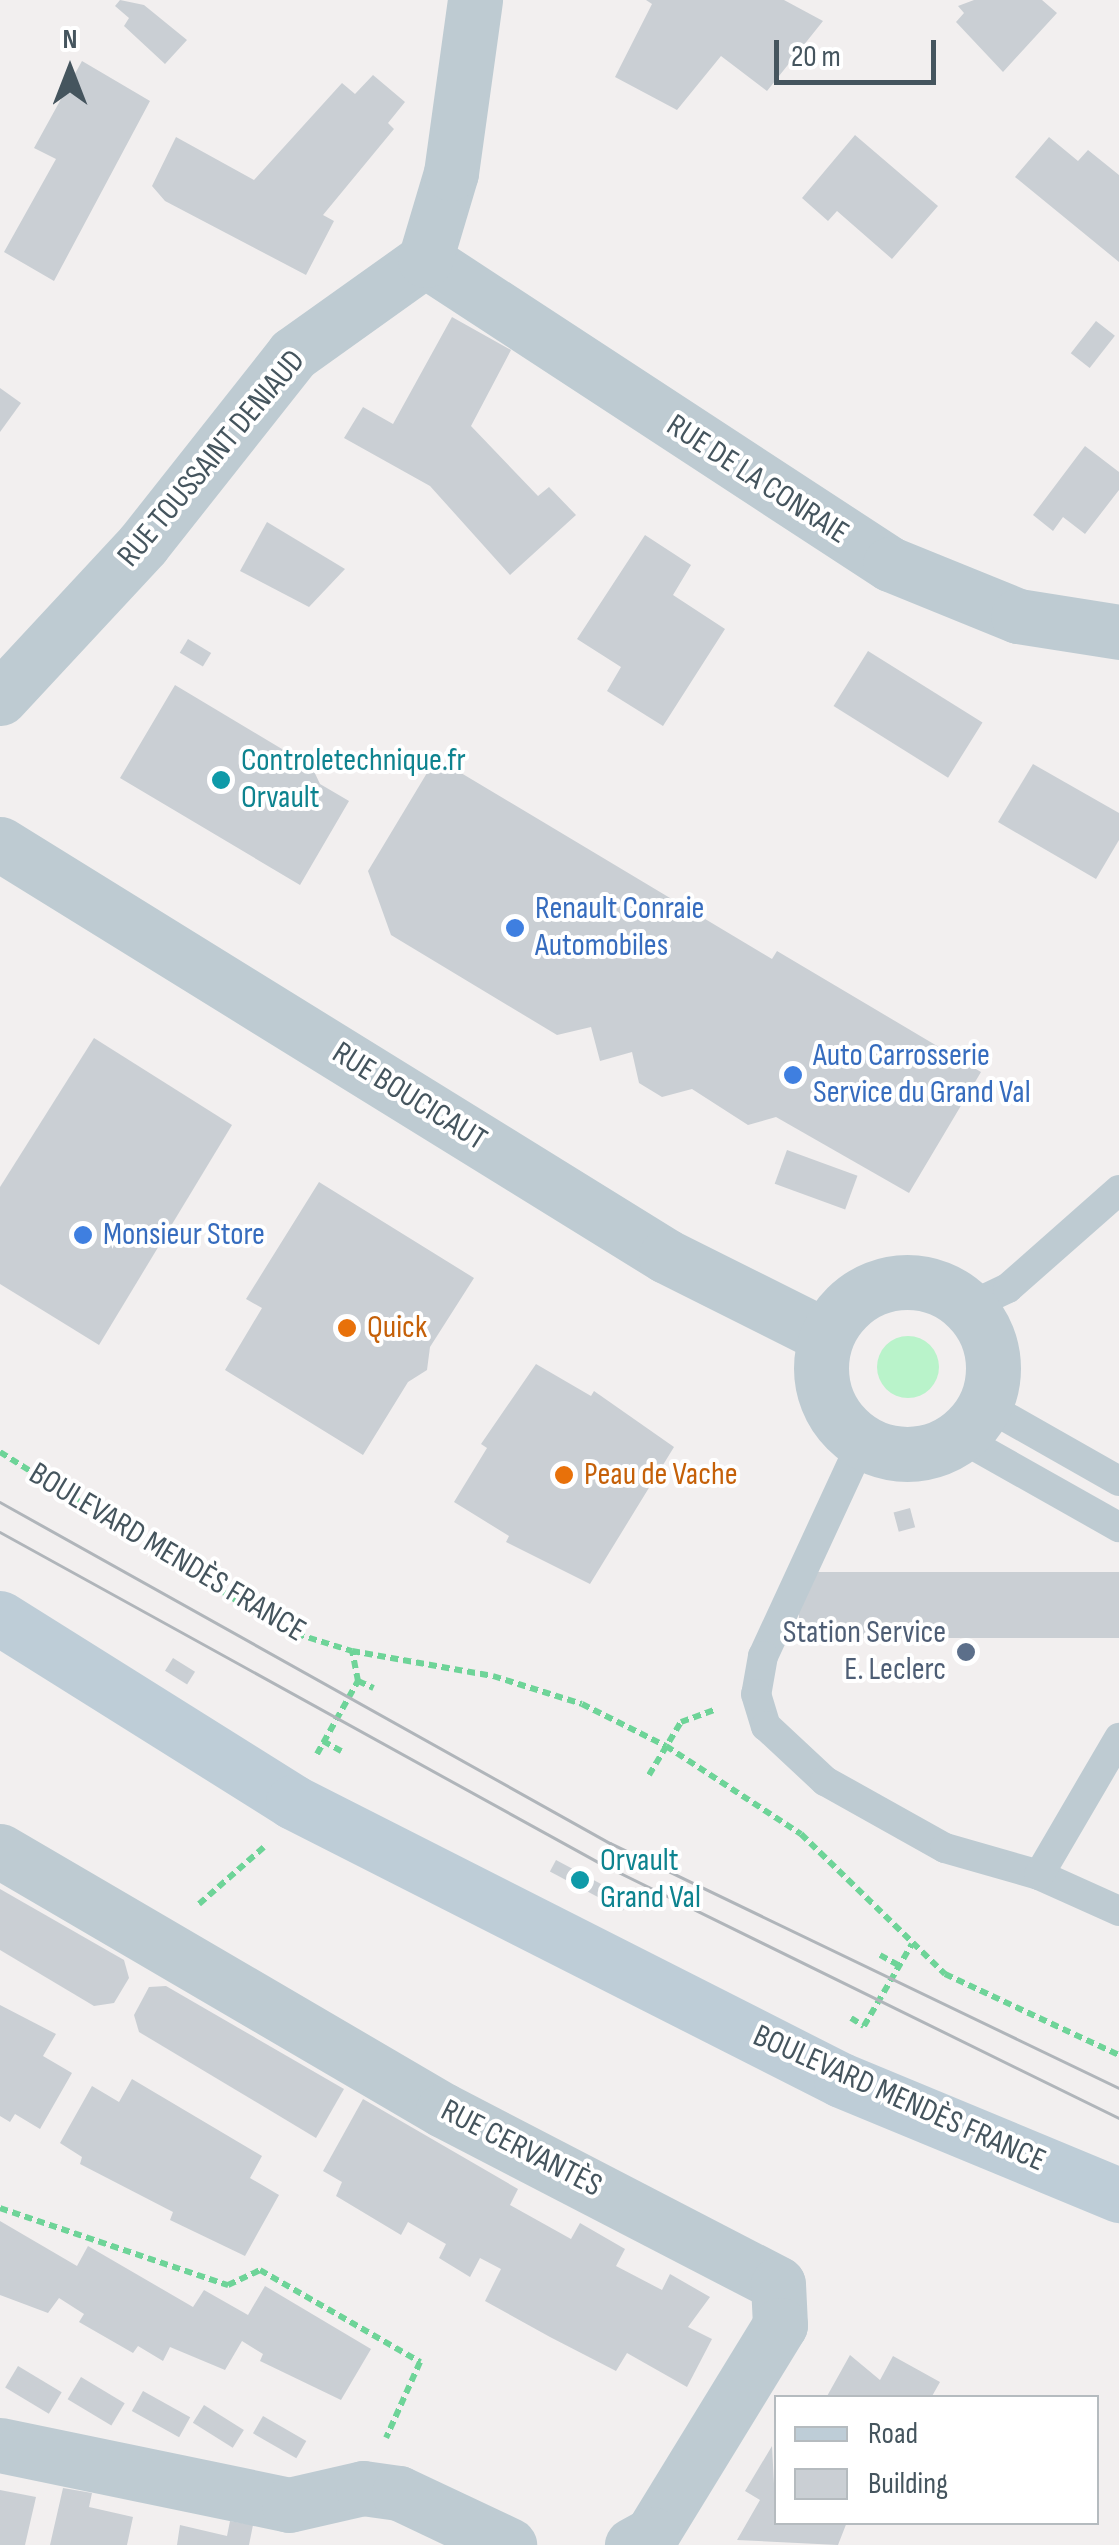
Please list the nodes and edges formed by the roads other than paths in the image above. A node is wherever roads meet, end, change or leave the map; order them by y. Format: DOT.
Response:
graph roads {
  1 [pos="475,0"];
  2 [pos="425,260"];
  3 [pos="1119,632"];
  4 [pos="0,698"];
  5 [pos="0,844"];
  6 [pos="1119,1190"];
  7 [pos="968,1307"];
  8 [pos="826,1336"];
  9 [pos="972,1421"];
  10 [pos="862,1442"];
  11 [pos="1119,1480"];
  12 [pos="1119,1526"];
  13 [pos="0,1618"];
  14 [pos="1119,1738"];
  15 [pos="0,1851"];
  16 [pos="1039,1875"];
  17 [pos="1119,1911"];
  18 [pos="1119,2195"];
  19 [pos="0,2444"];
  20 [pos="508,2545"];
  21 [pos="632,2545"];
  1 -- 2 [label="street"];
  2 -- 3 [label="street, RUE DE LA CONRAIE"];
  2 -- 4 [label="street, RUE TOUSSAINT DENIAUD"];
  5 -- 8 [label="street, RUE BOUCICAUT"];
  6 -- 7 [label="lane"];
  7 -- 8 [label="street"];
  7 -- 9 [label="street"];
  8 -- 10 [label="street"];
  9 -- 10 [label="street"];
  9 -- 11 [label="lane"];
  9 -- 12 [label="lane"];
  10 -- 16 [label="lane"];
  13 -- 18 [label="main road, BOULEVARD MENDÈS FRANCE"];
  14 -- 16 [label="lane"];
  15 -- 21 [label="street, RUE CERVANTÈS"];
  16 -- 17 [label="lane"];
  19 -- 20 [label="street"];
}
